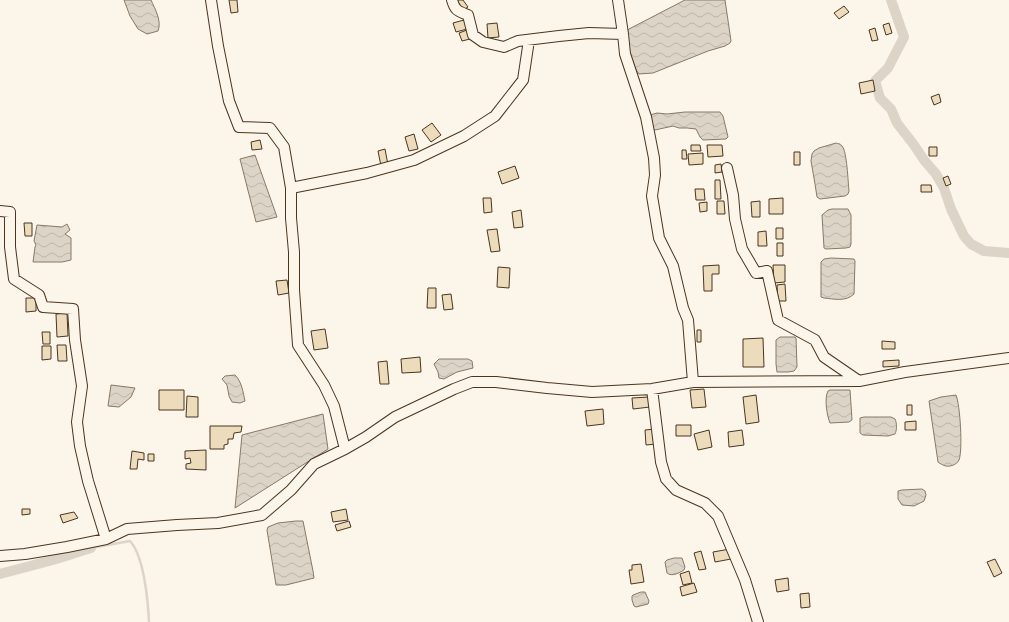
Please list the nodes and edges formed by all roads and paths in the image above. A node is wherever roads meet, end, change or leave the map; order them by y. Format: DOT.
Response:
graph roads {
  1 [pos="211,0"];
  2 [pos="452,0"];
  3 [pos="618,0"];
  4 [pos="623,34"];
  5 [pos="529,40"];
  6 [pos="727,168"];
  7 [pos="291,188"];
  8 [pos="0,211"];
  9 [pos="1009,358"];
  10 [pos="859,381"];
  11 [pos="693,382"];
  12 [pos="652,389"];
  13 [pos="345,449"];
  14 [pos="106,539"];
  15 [pos="0,556"];
  16 [pos="758,622"];
  1 -- 7 [label="street"];
  2 -- 5 [label="street"];
  3 -- 4 [label="street"];
  4 -- 5 [label="street"];
  4 -- 11 [label="street"];
  5 -- 7 [label="street"];
  6 -- 10 [label="street"];
  7 -- 13 [label="street"];
  8 -- 14 [label="street"];
  9 -- 10 [label="street"];
  10 -- 11 [label="street"];
  11 -- 12 [label="street"];
  12 -- 13 [label="street"];
  12 -- 16 [label="street"];
  13 -- 14 [label="street"];
  14 -- 15 [label="street"];
}
